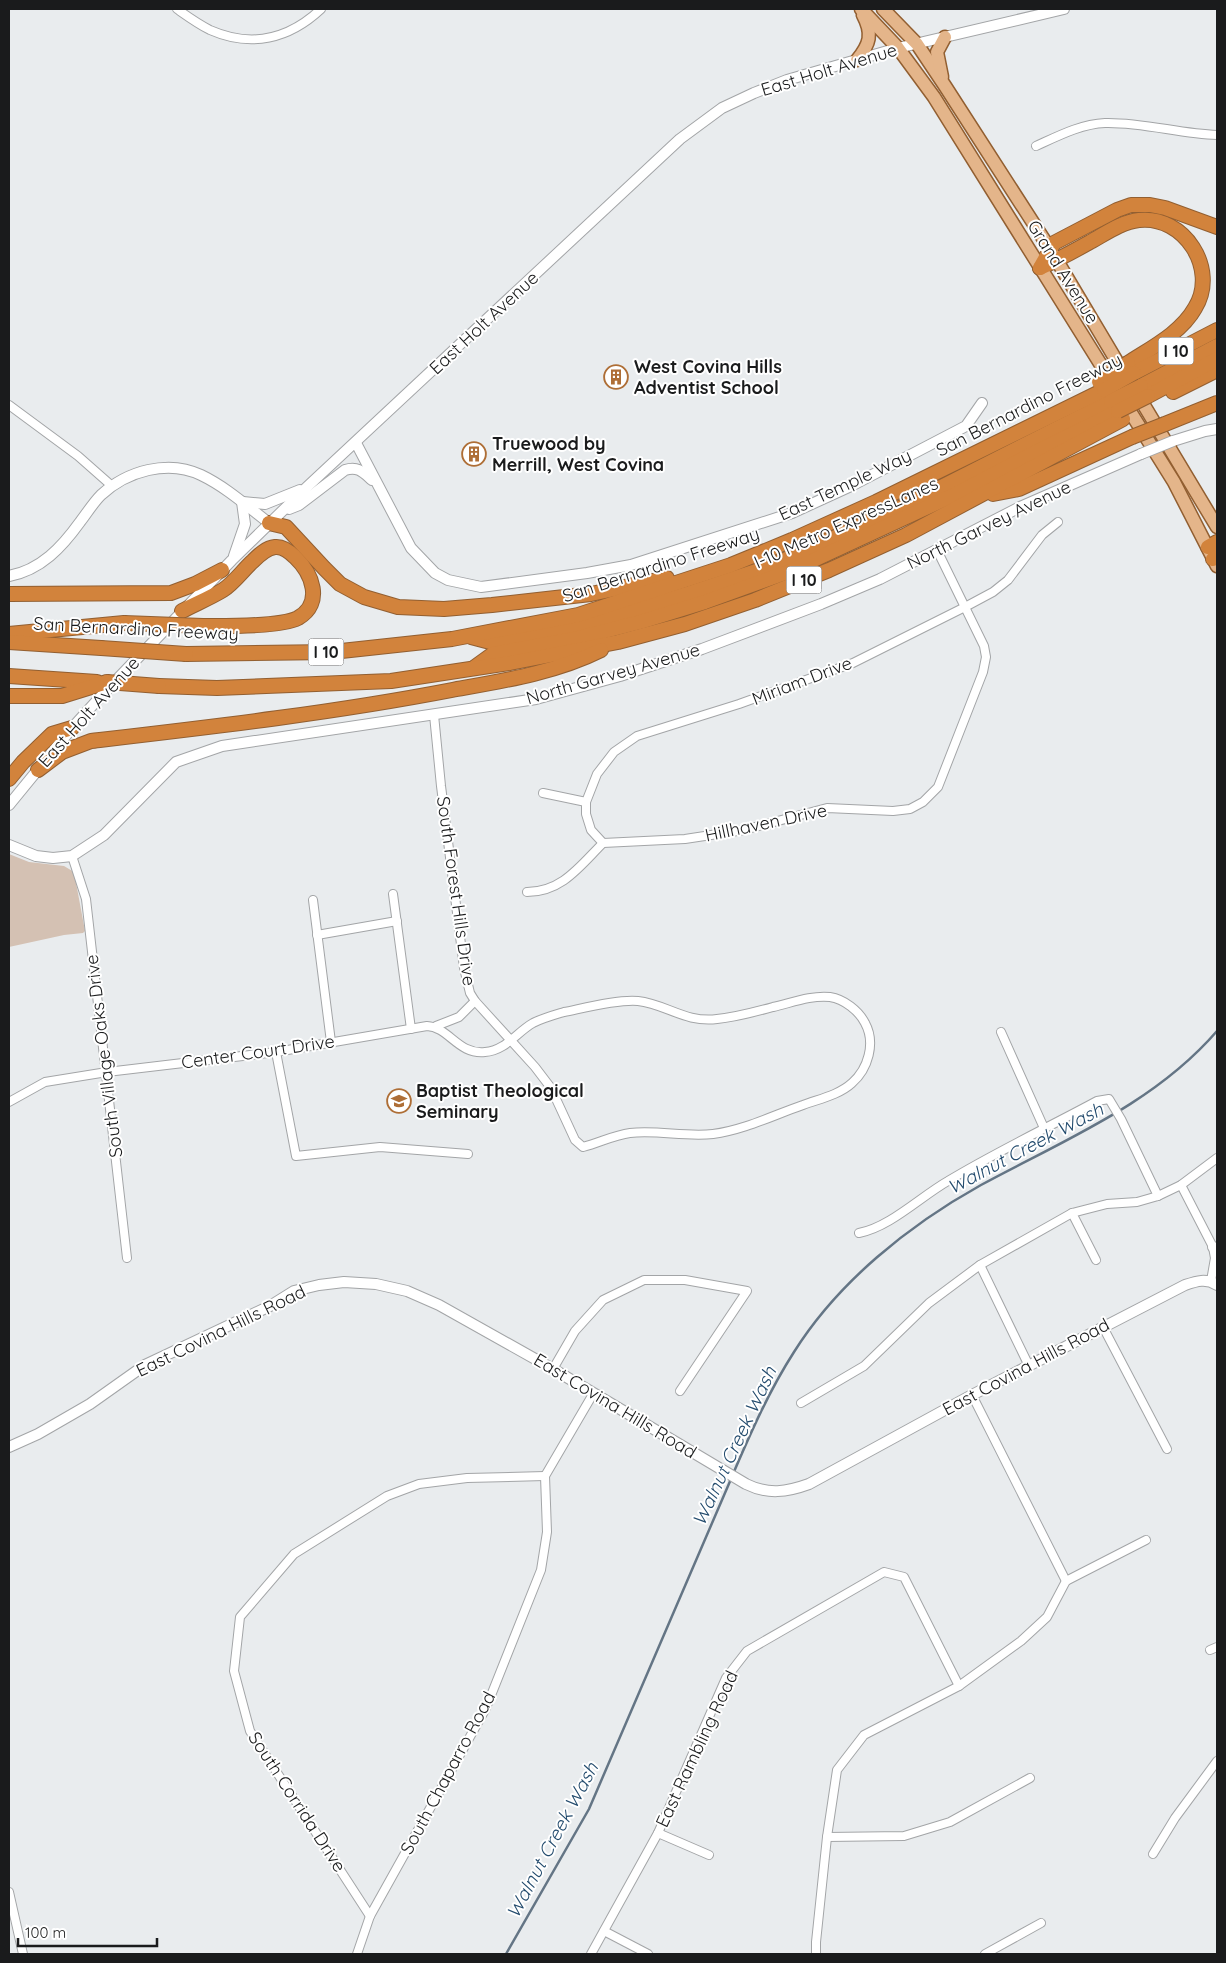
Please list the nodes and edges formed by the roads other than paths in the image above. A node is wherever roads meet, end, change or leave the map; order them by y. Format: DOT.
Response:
graph roads {
  1 [pos="177,9"];
  2 [pos="321,9"];
  3 [pos="860,9"];
  4 [pos="883,9"];
  5 [pos="1064,9"];
  6 [pos="945,37"];
  7 [pos="917,44"];
  8 [pos="898,48"];
  9 [pos="857,60"];
  10 [pos="946,86"];
  11 [pos="1217,135"];
  12 [pos="1036,146"];
  13 [pos="1217,227"];
  14 [pos="1054,255"];
  15 [pos="1040,268"];
  16 [pos="1217,330"];
  17 [pos="1217,346"];
  18 [pos="1217,359"];
  19 [pos="1131,368"];
  20 [pos="1217,370"];
  21 [pos="1147,395"];
  22 [pos="1111,401"];
  23 [pos="982,403"];
  24 [pos="1217,403"];
  25 [pos="9,405"];
  26 [pos="1217,429"];
  27 [pos="356,443"];
  28 [pos="112,486"];
  29 [pos="308,486"];
  30 [pos="379,486"];
  31 [pos="982,496"];
  32 [pos="242,502"];
  33 [pos="281,512"];
  34 [pos="1058,522"];
  35 [pos="270,523"];
  36 [pos="1217,527"];
  37 [pos="937,550"];
  38 [pos="1215,554"];
  39 [pos="232,560"];
  40 [pos="731,565"];
  41 [pos="222,570"];
  42 [pos="9,576"];
  43 [pos="9,594"];
  44 [pos="965,607"];
  45 [pos="182,611"];
  46 [pos="9,634"];
  47 [pos="466,636"];
  48 [pos="9,642"];
  49 [pos="618,642"];
  50 [pos="470,670"];
  51 [pos="9,676"];
  52 [pos="108,682"];
  53 [pos="9,696"];
  54 [pos="434,715"];
  55 [pos="72,728"];
  56 [pos="38,770"];
  57 [pos="9,779"];
  58 [pos="543,793"];
  59 [pos="586,802"];
  60 [pos="9,805"];
  61 [pos="603,843"];
  62 [pos="9,845"];
  63 [pos="72,856"];
  64 [pos="527,892"];
  65 [pos="393,894"];
  66 [pos="313,900"];
  67 [pos="397,921"];
  68 [pos="317,935"];
  69 [pos="475,1002"];
  70 [pos="436,1026"];
  71 [pos="411,1029"];
  72 [pos="1001,1032"];
  73 [pos="511,1040"];
  74 [pos="331,1042"];
  75 [pos="276,1052"];
  76 [pos="107,1072"];
  77 [pos="9,1102"];
  78 [pos="1044,1128"];
  79 [pos="468,1154"];
  80 [pos="1217,1158"];
  81 [pos="1181,1185"];
  82 [pos="1158,1196"];
  83 [pos="1072,1213"];
  84 [pos="859,1233"];
  85 [pos="1215,1249"];
  86 [pos="127,1258"];
  87 [pos="1096,1260"];
  88 [pos="980,1265"];
  89 [pos="1214,1283"];
  90 [pos="1103,1327"];
  91 [pos="1029,1366"];
  92 [pos="553,1369"];
  93 [pos="680,1391"];
  94 [pos="593,1394"];
  95 [pos="972,1395"];
  96 [pos="801,1403"];
  97 [pos="9,1447"];
  98 [pos="1167,1449"];
  99 [pos="546,1476"];
  100 [pos="1146,1540"];
  101 [pos="1066,1582"];
  102 [pos="959,1686"];
  103 [pos="1217,1761"];
  104 [pos="1030,1778"];
  105 [pos="658,1833"];
  106 [pos="827,1837"];
  107 [pos="1153,1854"];
  108 [pos="709,1855"];
  109 [pos="9,1892"];
  110 [pos="370,1916"];
  111 [pos="1041,1923"];
  112 [pos="604,1931"];
  113 [pos="23,1954"];
  114 [pos="357,1954"];
  115 [pos="591,1954"];
  116 [pos="648,1954"];
  117 [pos="816,1954"];
  118 [pos="985,1954"];
  1 -- 2 [label="street"];
  3 -- 8 [label="main road, Grand Avenue"];
  3 -- 9 [label="main road"];
  4 -- 7 [label="main road, Grand Avenue"];
  5 -- 6 [label="street, East Holt Avenue"];
  6 -- 7 [label="street, East Holt Avenue"];
  6 -- 10 [label="main road"];
  7 -- 8 [label="street, East Holt Avenue"];
  7 -- 10 [label="main road, Grand Avenue"];
  8 -- 9 [label="street, East Holt Avenue"];
  8 -- 15 [label="main road, Grand Avenue"];
  9 -- 27 [label="street, East Holt Avenue"];
  10 -- 14 [label="main road, Grand Avenue"];
  11 -- 12 [label="street"];
  13 -- 14 [label="highway"];
  14 -- 15 [label="highway"];
  14 -- 19 [label="highway"];
  14 -- 36 [label="main road, Grand Avenue"];
  15 -- 38 [label="main road, Grand Avenue"];
  16 -- 19 [label="highway, San Bernardino Freeway / I 10"];
  17 -- 21 [label="highway, I-10 Metro ExpressLanes"];
  18 -- 21 [label="highway, I-10 Metro ExpressLanes"];
  19 -- 22 [label="highway, bridge"];
  20 -- 21 [label="highway, I 10"];
  21 -- 22 [label="highway, I 10"];
  21 -- 22 [label="highway, I-10 Metro ExpressLanes, bridge"];
  22 -- 31 [label="highway, I 10"];
  22 -- 40 [label="highway, San Bernardino Freeway / I 10"];
  22 -- 47 [label="highway, I-10 Metro ExpressLanes"];
  22 -- 50 [label="highway, I-10 Metro ExpressLanes"];
  23 -- 30 [label="street, East Temple Way"];
  24 -- 31 [label="highway, bridge"];
  25 -- 28 [label="street"];
  26 -- 37 [label="street, North Garvey Avenue, bridge"];
  27 -- 29 [label="street, East Holt Avenue"];
  27 -- 30 [label="street, East Temple Way"];
  28 -- 32 [label="street"];
  28 -- 42 [label="street"];
  29 -- 32 [label="street"];
  29 -- 33 [label="street, East Holt Avenue"];
  30 -- 33 [label="street"];
  31 -- 49 [label="highway, I 10"];
  32 -- 35 [label="street"];
  32 -- 39 [label="street"];
  33 -- 35 [label="street, East Holt Avenue"];
  34 -- 44 [label="street, Miriam Drive"];
  35 -- 39 [label="street, East Holt Avenue"];
  35 -- 40 [label="highway"];
  37 -- 44 [label="street, Hillhaven Drive"];
  37 -- 54 [label="street, North Garvey Avenue"];
  39 -- 41 [label="street, East Holt Avenue"];
  40 -- 47 [label="highway, San Bernardino Freeway / I 10"];
  41 -- 43 [label="highway"];
  41 -- 45 [label="street, East Holt Avenue"];
  44 -- 59 [label="street, Miriam Drive"];
  44 -- 61 [label="street, Hillhaven Drive"];
  45 -- 46 [label="highway, bridge"];
  45 -- 55 [label="street, East Holt Avenue"];
  47 -- 48 [label="highway, San Bernardino Freeway / I 10, bridge"];
  49 -- 50 [label="highway, I 10"];
  49 -- 56 [label="highway"];
  50 -- 52 [label="highway, I 10, bridge"];
  51 -- 52 [label="highway, I 10"];
  52 -- 53 [label="highway"];
  54 -- 63 [label="street, North Garvey Avenue"];
  54 -- 69 [label="street, South Forest Hills Drive"];
  55 -- 56 [label="street, East Holt Avenue"];
  55 -- 57 [label="highway"];
  56 -- 60 [label="street, East Holt Avenue"];
  58 -- 59 [label="street"];
  59 -- 61 [label="street"];
  61 -- 64 [label="street"];
  62 -- 63 [label="street"];
  63 -- 76 [label="street, South Village Oaks Drive"];
  65 -- 67 [label="street"];
  66 -- 68 [label="street"];
  67 -- 68 [label="street"];
  67 -- 71 [label="street"];
  68 -- 74 [label="street"];
  69 -- 70 [label="street, Center Court Drive"];
  69 -- 73 [label="street, South Forest Hills Drive"];
  70 -- 71 [label="street, Center Court Drive"];
  70 -- 73 [label="street"];
  71 -- 74 [label="street, Center Court Drive"];
  72 -- 78 [label="street"];
  73 -- 73 [label="street, South Forest Hills Drive"];
  74 -- 75 [label="street, Center Court Drive"];
  75 -- 76 [label="street, Center Court Drive"];
  75 -- 79 [label="street"];
  76 -- 77 [label="street, Center Court Drive"];
  76 -- 86 [label="street, South Village Oaks Drive"];
  78 -- 82 [label="street"];
  78 -- 84 [label="street"];
  80 -- 81 [label="street"];
  81 -- 82 [label="street"];
  81 -- 85 [label="street"];
  82 -- 83 [label="street"];
  83 -- 87 [label="street"];
  83 -- 88 [label="street"];
  85 -- 89 [label="street"];
  88 -- 91 [label="street"];
  88 -- 96 [label="street"];
  89 -- 90 [label="street, East Covina Hills Road"];
  90 -- 91 [label="street, East Covina Hills Road"];
  90 -- 98 [label="street"];
  91 -- 95 [label="street, East Covina Hills Road"];
  92 -- 93 [label="street"];
  92 -- 94 [label="street, East Covina Hills Road"];
  92 -- 97 [label="street, East Covina Hills Road"];
  94 -- 95 [label="street, East Covina Hills Road"];
  94 -- 99 [label="street"];
  95 -- 101 [label="street"];
  99 -- 110 [label="street, South Chaparro Road"];
  99 -- 110 [label="street, South Corrida Drive"];
  100 -- 101 [label="street"];
  101 -- 102 [label="street"];
  102 -- 105 [label="street, East Rambling Road"];
  102 -- 106 [label="street"];
  103 -- 107 [label="street"];
  104 -- 106 [label="street"];
  105 -- 108 [label="street"];
  105 -- 112 [label="street, East Rambling Road"];
  106 -- 117 [label="street"];
  109 -- 113 [label="street"];
  110 -- 114 [label="street, South Chaparro Road"];
  111 -- 118 [label="street"];
  112 -- 115 [label="street, East Rambling Road"];
  112 -- 116 [label="street"];
}
